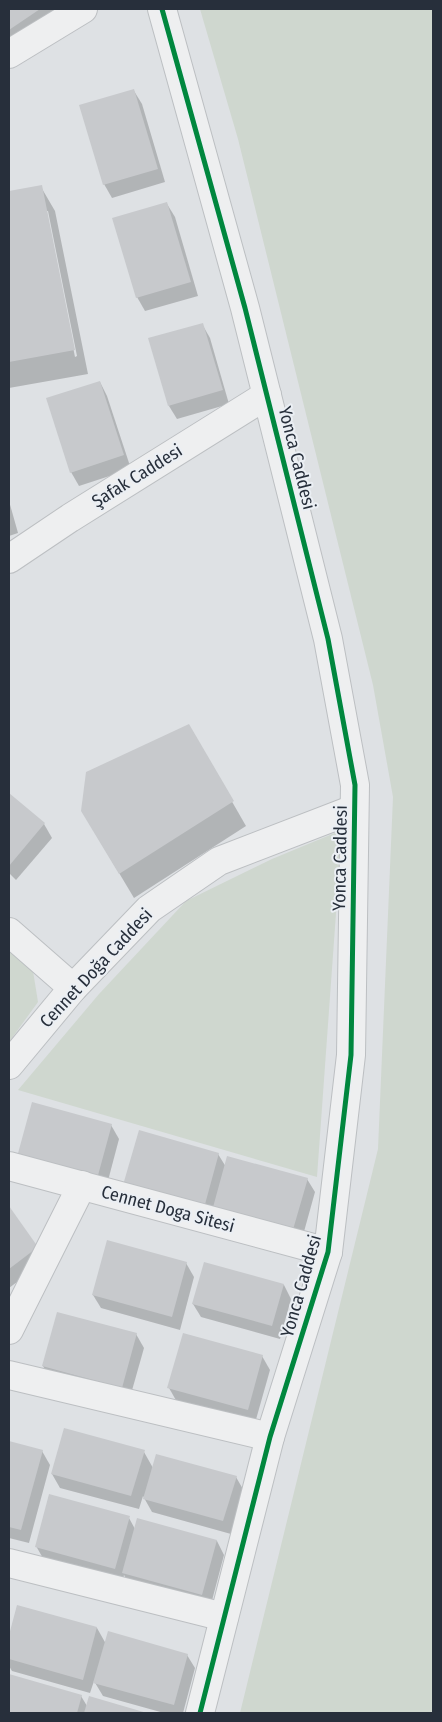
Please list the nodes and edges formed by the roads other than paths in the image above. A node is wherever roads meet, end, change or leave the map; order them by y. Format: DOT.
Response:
graph roads {
  1 [pos="83,9"];
  2 [pos="162,9"];
  3 [pos="9,54"];
  4 [pos="267,395"];
  5 [pos="9,559"];
  6 [pos="354,809"];
  7 [pos="9,932"];
  8 [pos="73,988"];
  9 [pos="9,1065"];
  10 [pos="9,1166"];
  11 [pos="82,1185"];
  12 [pos="328,1252"];
  13 [pos="9,1330"];
  14 [pos="9,1375"];
  15 [pos="270,1437"];
  16 [pos="9,1563"];
  17 [pos="224,1617"];
  18 [pos="200,1713"];
  1 -- 3 [label="street"];
  2 -- 4 [label="street, Yonca Caddesi"];
  4 -- 5 [label="street, Şafak Caddesi"];
  4 -- 6 [label="street, Yonca Caddesi"];
  6 -- 8 [label="street, Cennet Doğa Caddesi"];
  6 -- 12 [label="street, Yonca Caddesi"];
  7 -- 8 [label="street"];
  8 -- 9 [label="street, Cennet Doğa Caddesi"];
  10 -- 11 [label="street, Cennet Doga Sitesi"];
  11 -- 12 [label="street, Cennet Doga Sitesi"];
  11 -- 13 [label="street"];
  12 -- 15 [label="street, Yonca Caddesi"];
  14 -- 15 [label="street"];
  15 -- 17 [label="street, Yonca Caddesi"];
  16 -- 17 [label="street"];
  17 -- 18 [label="street, Yonca Caddesi"];
}
